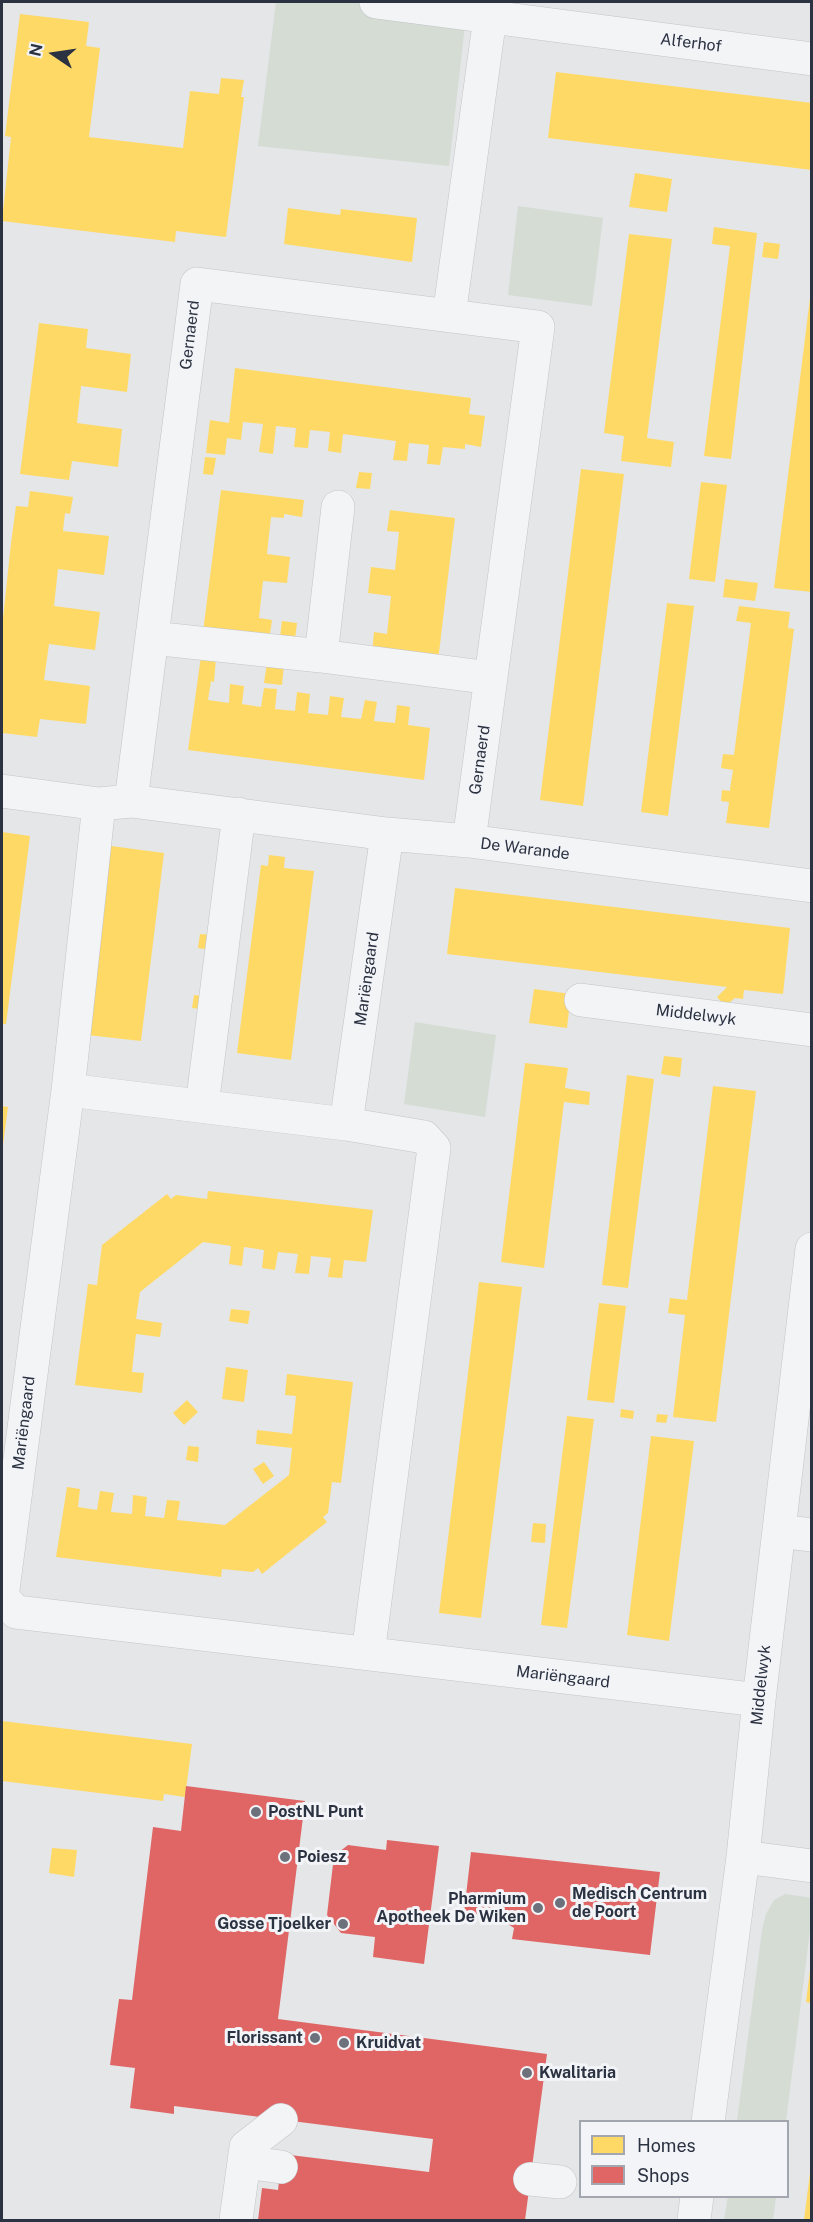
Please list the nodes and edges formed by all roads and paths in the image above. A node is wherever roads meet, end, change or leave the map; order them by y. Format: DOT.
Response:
graph roads {
  1 [pos="376,2"];
  2 [pos="572,14"];
  3 [pos="490,17"];
  4 [pos="812,59"];
  5 [pos="449,316"];
  6 [pos="338,507"];
  7 [pos="152,638"];
  8 [pos="321,656"];
  9 [pos="491,678"];
  10 [pos="2,791"];
  11 [pos="131,801"];
  12 [pos="99,804"];
  13 [pos="239,814"];
  14 [pos="387,834"];
  15 [pos="469,842"];
  16 [pos="812,886"];
  17 [pos="581,1000"];
  18 [pos="812,1030"];
  19 [pos="68,1090"];
  20 [pos="202,1106"];
  21 [pos="346,1124"];
  22 [pos="812,1249"];
  23 [pos="778,1531"];
  24 [pos="812,1535"];
  25 [pos="368,1654"];
  26 [pos="759,1700"];
  27 [pos="743,1857"];
  28 [pos="812,1866"];
  29 [pos="280,2120"];
  30 [pos="708,2120"];
  31 [pos="245,2155"];
  32 [pos="281,2168"];
  33 [pos="698,2198"];
  34 [pos="236,2220"];
  35 [pos="694,2220"];
  1 -- 3 [label="street, Alferhof"];
  2 -- 3 [label="street, Alferhof"];
  2 -- 4 [label="street, Alferhof"];
  3 -- 5 [label="street"];
  5 -- 7 [label="street, Gernaerd"];
  5 -- 9 [label="street, Gernaerd"];
  6 -- 8 [label="street"];
  7 -- 8 [label="street"];
  7 -- 11 [label="street, Gernaerd"];
  8 -- 9 [label="street"];
  9 -- 15 [label="street, Gernaerd"];
  10 -- 12 [label="street, De Warande"];
  11 -- 12 [label="street, De Warande"];
  11 -- 13 [label="street, De Warande"];
  12 -- 19 [label="street, Mariëngaard"];
  13 -- 14 [label="street, De Warande"];
  13 -- 20 [label="street"];
  14 -- 15 [label="street, De Warande"];
  14 -- 21 [label="street, Mariëngaard"];
  15 -- 16 [label="street, De Warande"];
  17 -- 18 [label="street, Middelwyk"];
  19 -- 20 [label="street"];
  19 -- 25 [label="street, Mariëngaard"];
  20 -- 21 [label="street"];
  21 -- 25 [label="street"];
  22 -- 23 [label="street, Middelwyk"];
  23 -- 24 [label="street"];
  23 -- 26 [label="street, Middelwyk"];
  25 -- 26 [label="street, Mariëngaard"];
  26 -- 27 [label="street, Middelwyk"];
  27 -- 28 [label="street"];
  27 -- 30 [label="street, Middelwyk"];
  29 -- 31 [label="street"];
  31 -- 32 [label="street"];
  31 -- 34 [label="street"];
  33 -- 35 [label="street"];
}
